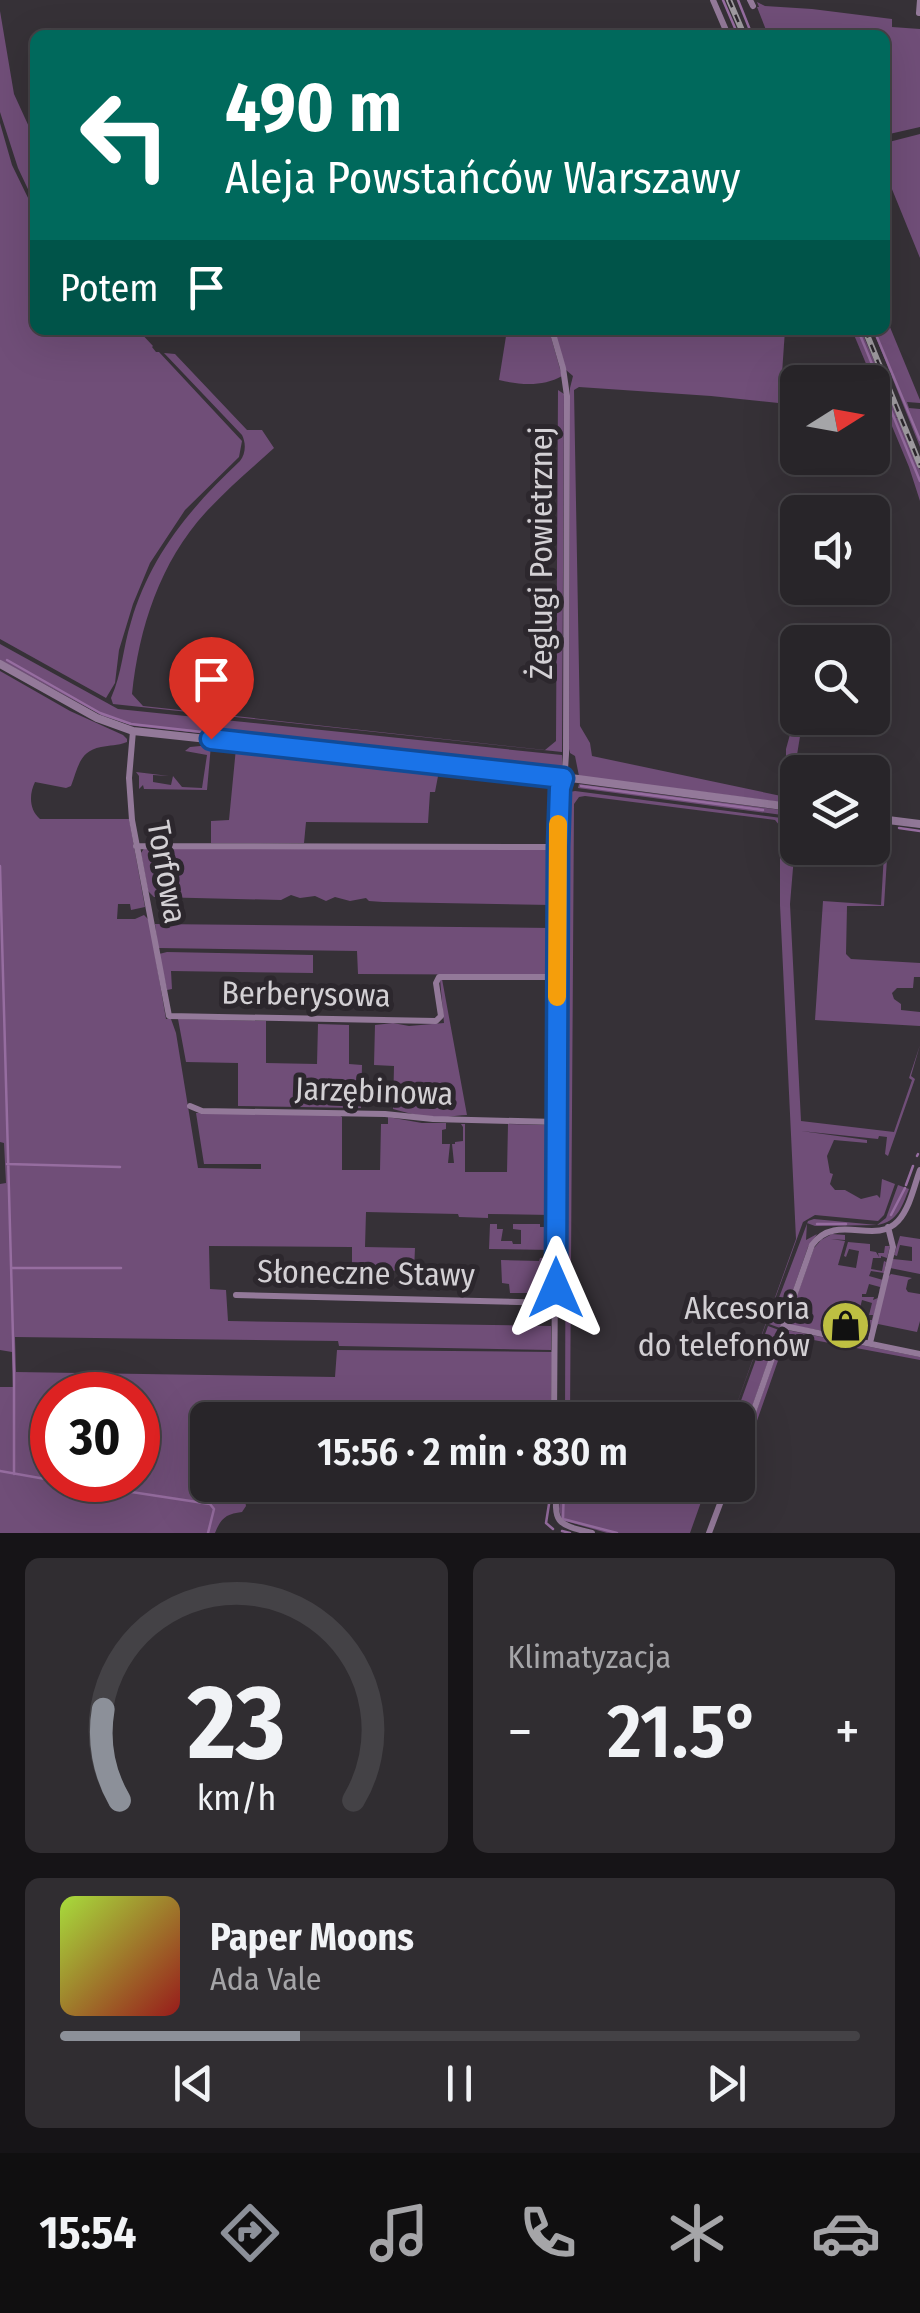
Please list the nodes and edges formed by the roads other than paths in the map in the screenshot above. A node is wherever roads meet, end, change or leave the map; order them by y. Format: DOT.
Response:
graph roads {
  1 [pos="713,0"];
  2 [pos="920,0"];
  3 [pos="919,13"];
  4 [pos="726,30"];
  5 [pos="553,335"];
  6 [pos="0,664"];
  7 [pos="133,731"];
  8 [pos="563,778"];
  9 [pos="780,806"];
  10 [pos="890,820"];
  11 [pos="920,824"];
  12 [pos="136,846"];
  13 [pos="558,847"];
  14 [pos="557,978"];
  15 [pos="173,1016"];
  16 [pos="190,1106"];
  17 [pos="556,1122"];
  18 [pos="920,1170"];
  19 [pos="888,1227"];
  20 [pos="236,1295"];
  21 [pos="556,1303"];
  22 [pos="784,1326"];
  23 [pos="870,1343"];
  24 [pos="920,1354"];
  25 [pos="554,1402"];
  26 [pos="755,1407"];
  27 [pos="556,1502"];
  28 [pos="721,1502"];
  29 [pos="592,1533"];
  30 [pos="710,1533"];
  1 -- 4 [label="street"];
  2 -- 3 [label="street"];
  5 -- 8 [label="street, Żeglugi Powietrznej"];
  6 -- 7 [label="street"];
  7 -- 8 [label="street"];
  7 -- 12 [label="street, Torfowa"];
  8 -- 9 [label="street"];
  8 -- 13 [label="street, Żeglugi Powietrznej"];
  10 -- 11 [label="street"];
  12 -- 13 [label="street"];
  12 -- 15 [label="street, Torfowa"];
  13 -- 14 [label="street, Żeglugi Powietrznej"];
  14 -- 15 [label="street, Berberysowa"];
  14 -- 17 [label="street, Żeglugi Powietrznej"];
  16 -- 17 [label="street, Jarzębinowa"];
  17 -- 21 [label="street, Żeglugi Powietrznej"];
  18 -- 19 [label="street"];
  19 -- 22 [label="street"];
  19 -- 23 [label="street"];
  20 -- 21 [label="street, Słoneczne Stawy"];
  21 -- 25 [label="street, Żeglugi Powietrznej"];
  22 -- 23 [label="street"];
  22 -- 26 [label="street"];
  23 -- 24 [label="street"];
  27 -- 29 [label="street"];
  28 -- 30 [label="street"];
}
